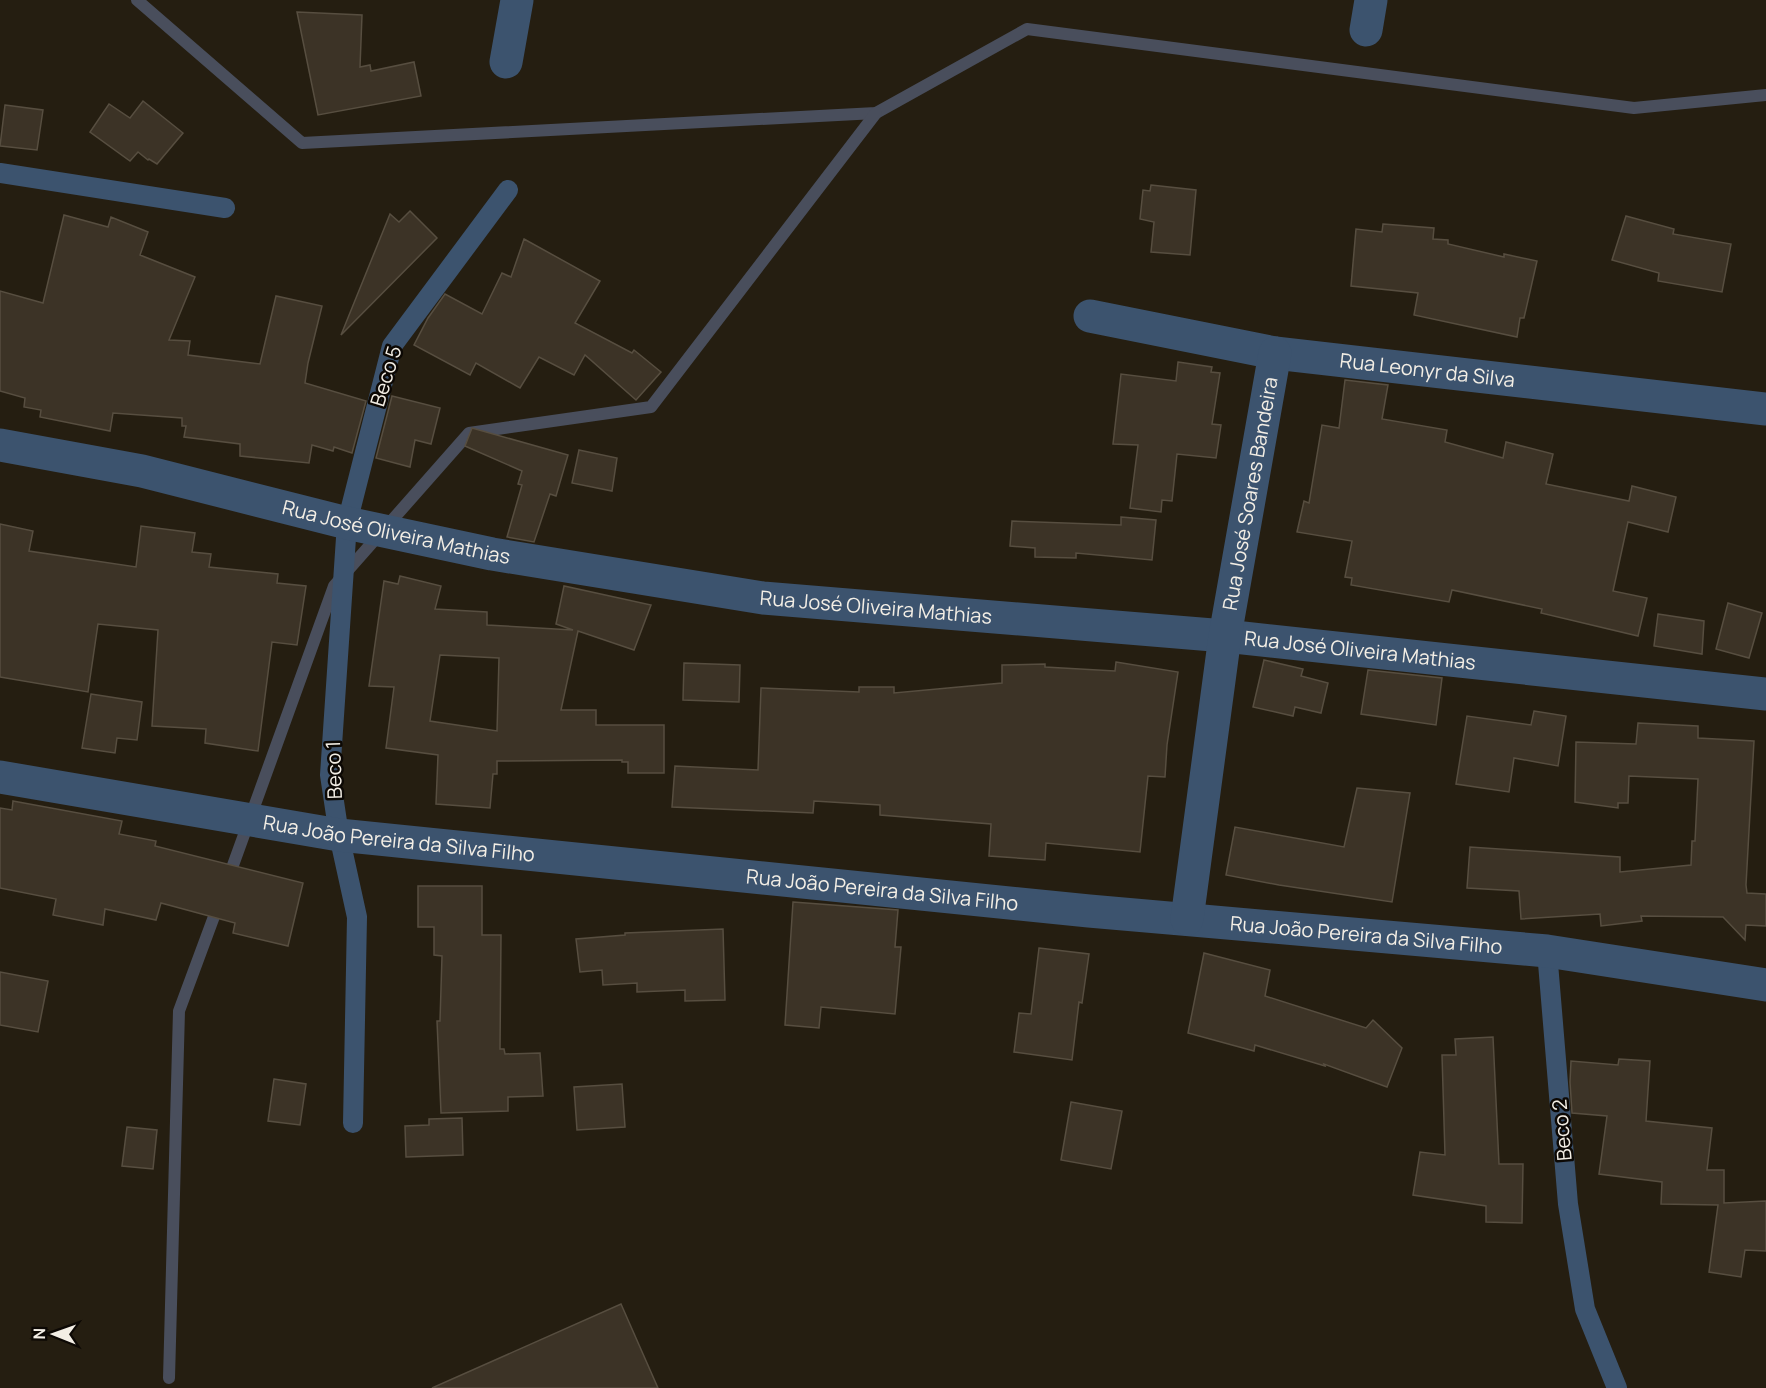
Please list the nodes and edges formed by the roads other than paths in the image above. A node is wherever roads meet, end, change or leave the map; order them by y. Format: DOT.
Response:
graph roads {
  1 [pos="517,0"];
  2 [pos="506,63"];
  3 [pos="0,173"];
  4 [pos="508,190"];
  5 [pos="225,208"];
  6 [pos="1090,316"];
  7 [pos="1275,353"];
  8 [pos="1766,409"];
  9 [pos="0,445"];
  10 [pos="347,523"];
  11 [pos="1225,636"];
  12 [pos="1766,694"];
  13 [pos="0,777"];
  14 [pos="339,835"];
  15 [pos="1187,919"];
  16 [pos="1547,951"];
  17 [pos="1766,985"];
  18 [pos="353,1123"];
  19 [pos="1617,1388"];
  1 -- 2 [label="street"];
  3 -- 5 [label="lane"];
  4 -- 10 [label="lane, Beco 5"];
  6 -- 7 [label="street, Rua Leonyr da Silva"];
  7 -- 8 [label="street, Rua Leonyr da Silva"];
  7 -- 11 [label="street, Rua José Soares Bandeira"];
  9 -- 10 [label="street, Rua José Oliveira Mathias"];
  10 -- 11 [label="street, Rua José Oliveira Mathias"];
  10 -- 14 [label="lane, Beco 1"];
  11 -- 12 [label="street, Rua José Oliveira Mathias"];
  11 -- 15 [label="street, Rua José Soares Bandeira"];
  13 -- 14 [label="street, Rua João Pereira da Silva Filho"];
  14 -- 15 [label="street, Rua João Pereira da Silva Filho"];
  14 -- 18 [label="lane, Beco 1"];
  15 -- 16 [label="street, Rua João Pereira da Silva Filho"];
  16 -- 17 [label="street, Rua João Pereira da Silva Filho"];
  16 -- 19 [label="lane, Beco 2"];
}
